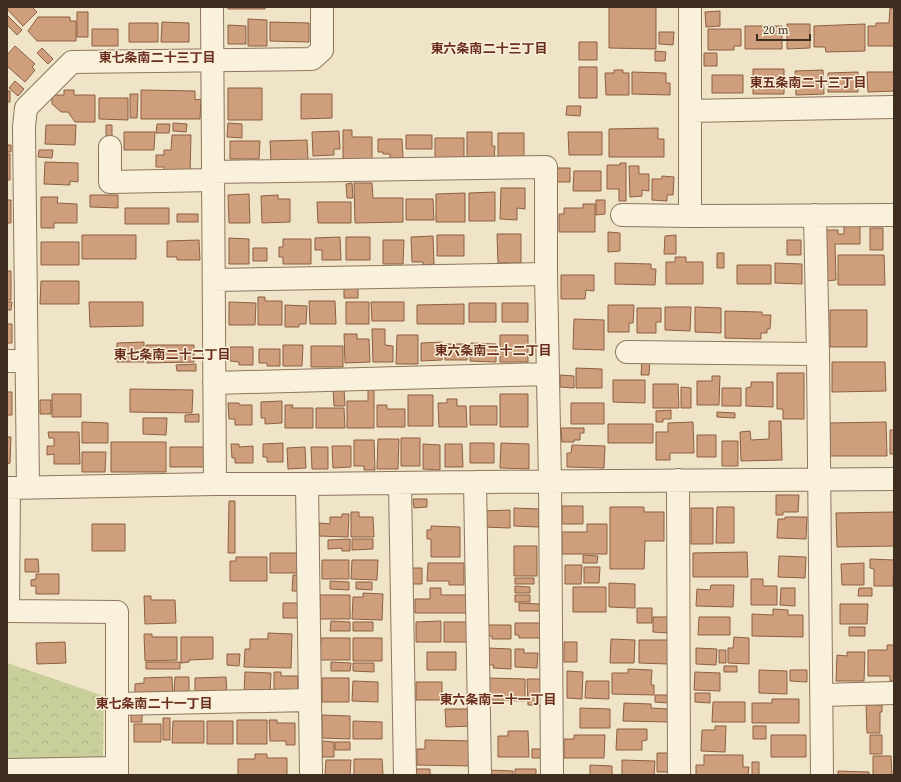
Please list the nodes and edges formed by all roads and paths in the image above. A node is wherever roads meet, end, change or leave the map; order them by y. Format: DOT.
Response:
graph roads {
  1 [pos="212,7"];
  2 [pos="322,7"];
  3 [pos="690,7"];
  4 [pos="212,60"];
  5 [pos="894,107"];
  6 [pos="690,111"];
  7 [pos="15,127"];
  8 [pos="110,147"];
  9 [pos="213,176"];
  10 [pos="622,215"];
  11 [pos="815,215"];
  12 [pos="894,215"];
  13 [pos="690,216"];
  14 [pos="16,240"];
  15 [pos="546,274"];
  16 [pos="214,280"];
  17 [pos="627,352"];
  18 [pos="818,354"];
  19 [pos="17,361"];
  20 [pos="548,374"];
  21 [pos="214,383"];
  22 [pos="820,479"];
  23 [pos="894,479"];
  24 [pos="678,480"];
  25 [pos="475,482"];
  26 [pos="550,482"];
  27 [pos="215,484"];
  28 [pos="307,484"];
  29 [pos="400,484"];
  30 [pos="15,487"];
  31 [pos="894,693"];
  32 [pos="822,695"];
  33 [pos="310,700"];
  34 [pos="116,704"];
  35 [pos="7,770"];
  36 [pos="117,771"];
  37 [pos="311,775"];
  38 [pos="405,775"];
  39 [pos="480,775"];
  40 [pos="552,775"];
  41 [pos="679,775"];
  42 [pos="822,775"];
  1 -- 4 [label="street"];
  2 -- 4 [label="street"];
  3 -- 6 [label="street"];
  4 -- 7 [label="street"];
  4 -- 9 [label="street"];
  5 -- 6 [label="street"];
  6 -- 13 [label="street"];
  7 -- 14 [label="street"];
  8 -- 9 [label="street"];
  9 -- 15 [label="street"];
  9 -- 16 [label="street"];
  10 -- 13 [label="street"];
  11 -- 12 [label="street"];
  11 -- 13 [label="street"];
  11 -- 18 [label="street"];
  14 -- 19 [label="street"];
  15 -- 16 [label="street"];
  15 -- 20 [label="street"];
  16 -- 21 [label="street"];
  17 -- 18 [label="street"];
  18 -- 22 [label="street"];
  19 -- 30 [label="street"];
  20 -- 21 [label="street"];
  20 -- 26 [label="street"];
  21 -- 27 [label="street"];
  22 -- 23 [label="street"];
  22 -- 24 [label="street"];
  22 -- 32 [label="street"];
  24 -- 26 [label="street"];
  24 -- 41 [label="street"];
  25 -- 26 [label="street"];
  25 -- 29 [label="street"];
  25 -- 39 [label="street"];
  26 -- 40 [label="street"];
  27 -- 28 [label="street"];
  27 -- 30 [label="street"];
  28 -- 29 [label="street"];
  28 -- 33 [label="street"];
  29 -- 38 [label="street"];
  30 -- 34 [label="street"];
  31 -- 32 [label="street"];
  32 -- 42 [label="street"];
  33 -- 34 [label="street"];
  33 -- 37 [label="street"];
  34 -- 36 [label="street"];
  35 -- 36 [label="street"];
}
